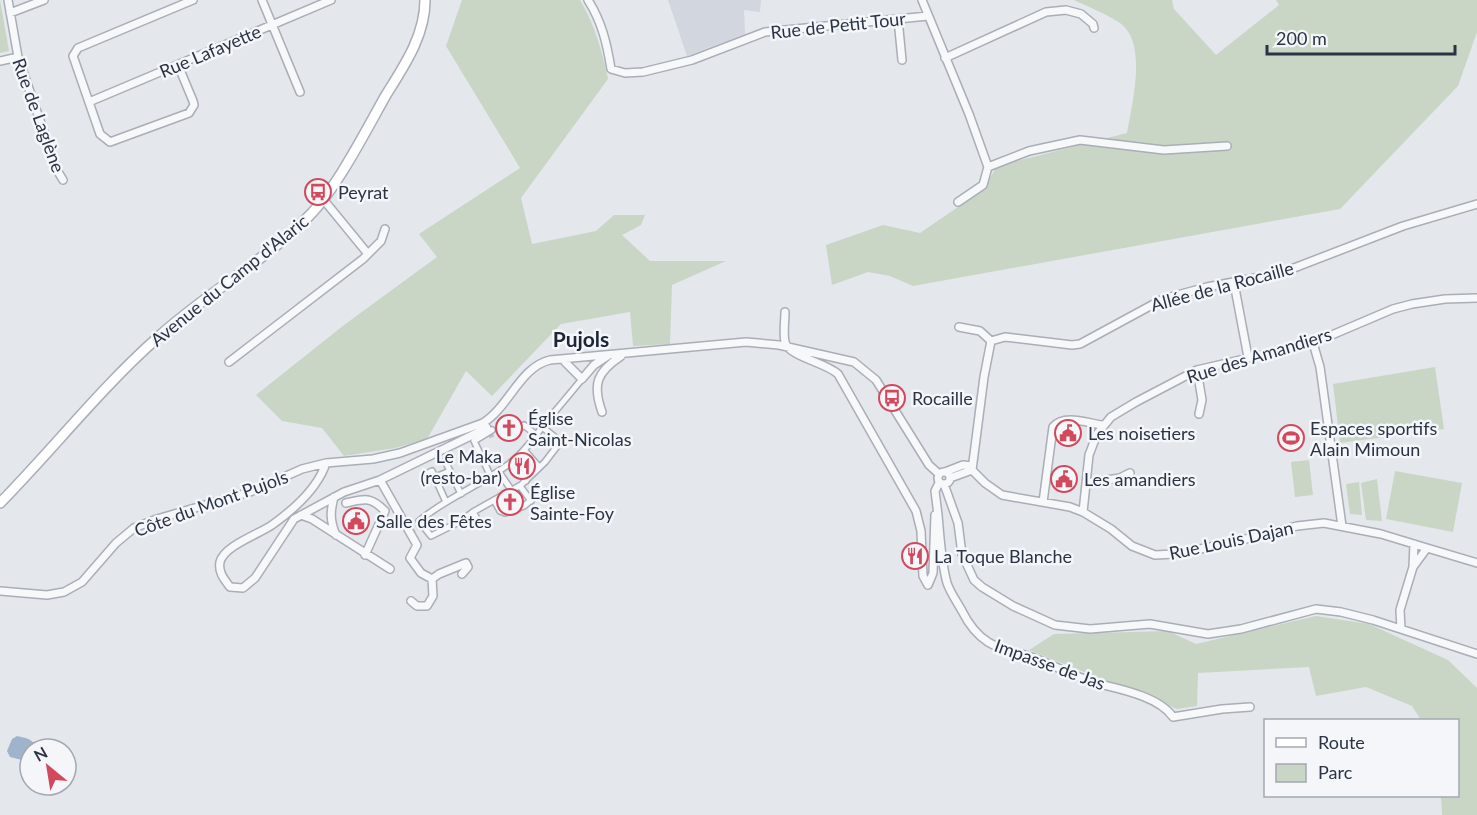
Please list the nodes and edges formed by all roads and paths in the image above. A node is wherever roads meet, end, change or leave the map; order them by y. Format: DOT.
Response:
graph roads {
  1 [pos="8,0"];
  2 [pos="44,0"];
  3 [pos="193,0"];
  4 [pos="262,0"];
  5 [pos="331,0"];
  6 [pos="424,0"];
  7 [pos="588,0"];
  8 [pos="922,0"];
  9 [pos="10,13"];
  10 [pos="928,16"];
  11 [pos="898,19"];
  12 [pos="273,25"];
  13 [pos="1094,28"];
  14 [pos="18,57"];
  15 [pos="945,58"];
  16 [pos="902,60"];
  17 [pos="0,61"];
  18 [pos="178,65"];
  19 [pos="300,92"];
  20 [pos="89,102"];
  21 [pos="1227,146"];
  22 [pos="988,167"];
  23 [pos="63,180"];
  24 [pos="323,199"];
  25 [pos="958,202"];
  26 [pos="1477,204"];
  27 [pos="385,229"];
  28 [pos="368,254"];
  29 [pos="1234,283"];
  30 [pos="1477,298"];
  31 [pos="784,312"];
  32 [pos="959,327"];
  33 [pos="991,341"];
  34 [pos="1312,343"];
  35 [pos="789,347"];
  36 [pos="623,354"];
  37 [pos="609,355"];
  38 [pos="1248,357"];
  39 [pos="565,359"];
  40 [pos="229,362"];
  41 [pos="1197,370"];
  42 [pos="582,380"];
  43 [pos="602,412"];
  44 [pos="1199,414"];
  45 [pos="1102,425"];
  46 [pos="542,427"];
  47 [pos="487,429"];
  48 [pos="513,435"];
  49 [pos="536,435"];
  50 [pos="523,451"];
  51 [pos="451,459"];
  52 [pos="512,462"];
  53 [pos="326,463"];
  54 [pos="540,467"];
  55 [pos="972,468"];
  56 [pos="450,471"];
  57 [pos="499,472"];
  58 [pos="1130,473"];
  59 [pos="426,474"];
  60 [pos="944,475"];
  61 [pos="438,476"];
  62 [pos="380,480"];
  63 [pos="488,480"];
  64 [pos="525,481"];
  65 [pos="1086,483"];
  66 [pos="942,484"];
  67 [pos="520,486"];
  68 [pos="512,491"];
  69 [pos="1084,493"];
  70 [pos="460,494"];
  71 [pos="536,496"];
  72 [pos="334,497"];
  73 [pos="496,499"];
  74 [pos="531,501"];
  75 [pos="446,502"];
  76 [pos="1042,502"];
  77 [pos="0,503"];
  78 [pos="346,503"];
  79 [pos="1070,507"];
  80 [pos="473,512"];
  81 [pos="1083,512"];
  82 [pos="302,515"];
  83 [pos="938,515"];
  84 [pos="481,525"];
  85 [pos="1342,526"];
  86 [pos="336,535"];
  87 [pos="1414,544"];
  88 [pos="1427,548"];
  89 [pos="365,555"];
  90 [pos="1477,563"];
  91 [pos="1413,567"];
  92 [pos="390,569"];
  93 [pos="462,574"];
  94 [pos="432,579"];
  95 [pos="0,591"];
  96 [pos="411,601"];
  97 [pos="1400,610"];
  98 [pos="1389,625"];
  99 [pos="1401,629"];
  100 [pos="1477,654"];
  101 [pos="1250,707"];
  1 -- 9 [label="street, Rue de Laglène"];
  2 -- 9 [label="street"];
  3 -- 20 [label="street"];
  4 -- 12 [label="street"];
  5 -- 12 [label="street, Rue Lafayette"];
  6 -- 24 [label="main road, Avenue du Camp d'Alaric"];
  7 -- 11 [label="street, Rue de Petit Tour"];
  8 -- 10 [label="street"];
  9 -- 14 [label="street, Rue de Laglène"];
  10 -- 11 [label="street, Rue de Petit Tour"];
  10 -- 15 [label="street"];
  11 -- 16 [label="street"];
  12 -- 18 [label="street, Rue Lafayette"];
  12 -- 19 [label="street"];
  13 -- 15 [label="street"];
  14 -- 17 [label="street"];
  14 -- 23 [label="street, Rue de Laglène"];
  15 -- 22 [label="street"];
  18 -- 20 [label="street, Rue Lafayette"];
  18 -- 20 [label="street"];
  21 -- 22 [label="street"];
  22 -- 25 [label="street"];
  24 -- 28 [label="street"];
  24 -- 77 [label="main road, Avenue du Camp d'Alaric"];
  26 -- 29 [label="street, Allée de la Rocaille"];
  27 -- 28 [label="street"];
  28 -- 40 [label="street"];
  29 -- 33 [label="street, Allée de la Rocaille"];
  29 -- 38 [label="street"];
  30 -- 34 [label="street, Rue des Amandiers"];
  31 -- 35 [label="street"];
  32 -- 33 [label="street"];
  33 -- 55 [label="street"];
  34 -- 38 [label="street, Rue des Amandiers"];
  34 -- 85 [label="street"];
  35 -- 36 [label="street"];
  35 -- 60 [label="street"];
  35 -- 83 [label="street"];
  36 -- 37 [label="street"];
  36 -- 43 [label="street"];
  37 -- 39 [label="street"];
  37 -- 42 [label="street"];
  38 -- 41 [label="street, Rue des Amandiers"];
  39 -- 42 [label="street"];
  39 -- 47 [label="street"];
  41 -- 44 [label="street"];
  41 -- 45 [label="street, Rue des Amandiers"];
  42 -- 46 [label="street"];
  45 -- 65 [label="street"];
  45 -- 76 [label="street"];
  46 -- 49 [label="street"];
  46 -- 54 [label="street"];
  47 -- 53 [label="street, Côte du Mont Pujols"];
  47 -- 62 [label="street"];
  47 -- 63 [label="street"];
  48 -- 49 [label="street"];
  49 -- 50 [label="street"];
  50 -- 52 [label="street"];
  50 -- 54 [label="street"];
  51 -- 56 [label="street"];
  52 -- 57 [label="street"];
  52 -- 64 [label="street"];
  53 -- 82 [label="street"];
  53 -- 95 [label="street, Côte du Mont Pujols"];
  54 -- 64 [label="street"];
  55 -- 60 [label="street"];
  55 -- 76 [label="street, Rue Louis Dajan"];
  56 -- 61 [label="street"];
  56 -- 70 [label="street"];
  57 -- 63 [label="street"];
  57 -- 68 [label="street"];
  58 -- 65 [label="street"];
  59 -- 75 [label="street"];
  60 -- 66 [label="street"];
  60 -- 66 [label="street"];
  62 -- 72 [label="street"];
  62 -- 94 [label="street"];
  63 -- 70 [label="street"];
  64 -- 67 [label="street"];
  65 -- 69 [label="street"];
  66 -- 83 [label="street"];
  66 -- 98 [label="street"];
  67 -- 68 [label="street"];
  67 -- 74 [label="street"];
  68 -- 73 [label="street"];
  69 -- 79 [label="street"];
  69 -- 81 [label="street"];
  70 -- 75 [label="street"];
  71 -- 74 [label="street"];
  72 -- 82 [label="street"];
  72 -- 86 [label="street"];
  73 -- 74 [label="street"];
  73 -- 80 [label="street"];
  75 -- 80 [label="street"];
  76 -- 79 [label="street, Rue Louis Dajan"];
  78 -- 89 [label="street"];
  79 -- 81 [label="street, Rue Louis Dajan"];
  80 -- 84 [label="street"];
  81 -- 85 [label="street, Rue Louis Dajan"];
  82 -- 86 [label="street"];
  83 -- 101 [label="street, Impasse de Jas"];
  85 -- 87 [label="street, Rue Louis Dajan"];
  86 -- 89 [label="street"];
  87 -- 88 [label="street, Rue Louis Dajan"];
  87 -- 91 [label="street"];
  88 -- 90 [label="street, Rue Louis Dajan"];
  88 -- 91 [label="street"];
  89 -- 92 [label="street"];
  91 -- 97 [label="street"];
  93 -- 94 [label="street"];
  94 -- 96 [label="street"];
  97 -- 98 [label="street"];
  97 -- 99 [label="street"];
  98 -- 99 [label="street"];
  99 -- 100 [label="street"];
}
